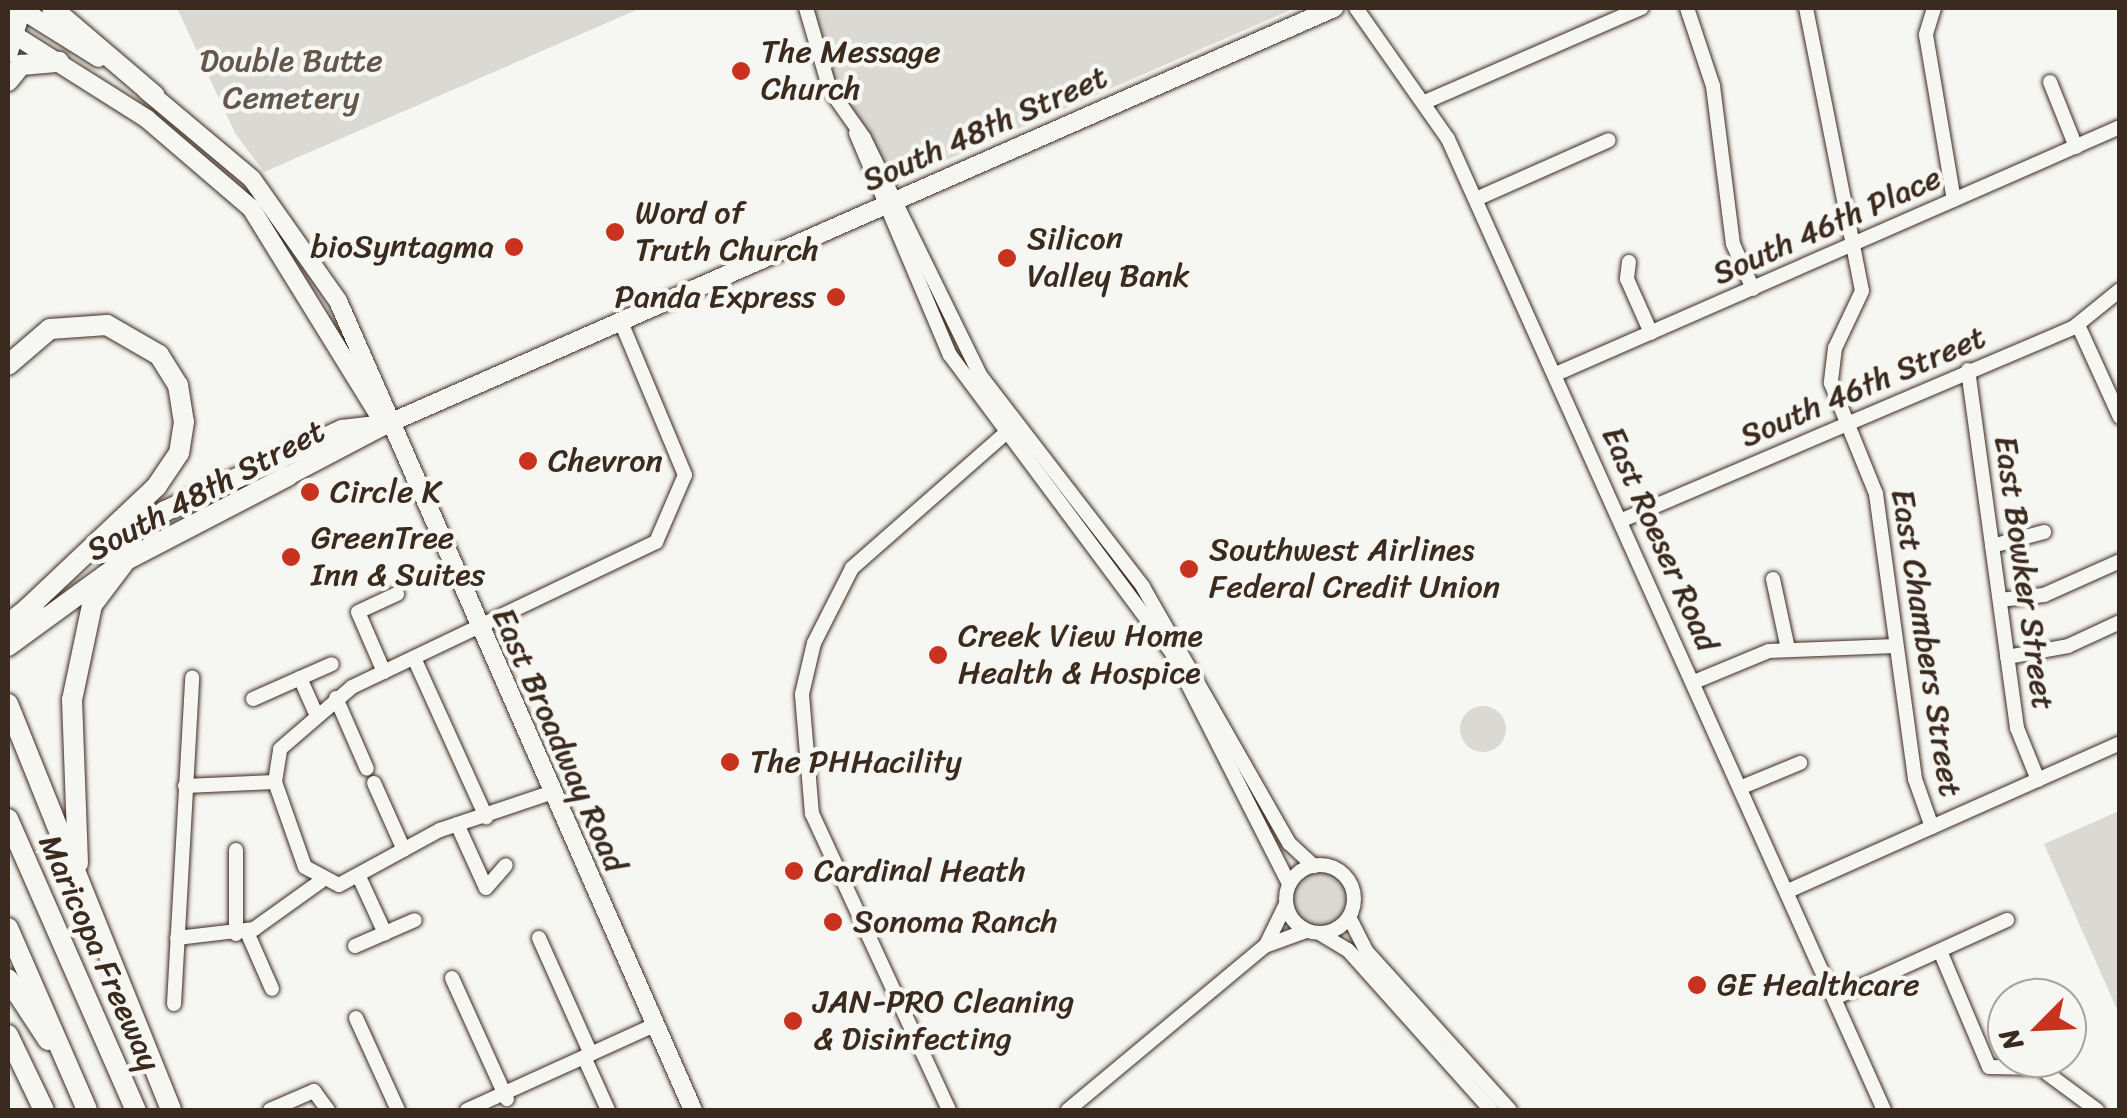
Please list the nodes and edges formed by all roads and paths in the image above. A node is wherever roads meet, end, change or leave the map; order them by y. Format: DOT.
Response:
graph roads {
  1 [pos="21,8"];
  2 [pos="52,8"];
  3 [pos="806,8"];
  4 [pos="1334,8"];
  5 [pos="1356,8"];
  6 [pos="1641,8"];
  7 [pos="1687,8"];
  8 [pos="1806,8"];
  9 [pos="1934,8"];
  10 [pos="9,39"];
  11 [pos="59,62"];
  12 [pos="8,81"];
  13 [pos="2050,82"];
  14 [pos="155,96"];
  15 [pos="1425,102"];
  16 [pos="2120,128"];
  17 [pos="1609,140"];
  18 [pos="2076,146"];
  19 [pos="1476,199"];
  20 [pos="1954,200"];
  21 [pos="890,204"];
  22 [pos="1851,246"];
  23 [pos="1629,262"];
  24 [pos="1753,289"];
  25 [pos="2120,290"];
  26 [pos="621,322"];
  27 [pos="2078,325"];
  28 [pos="1651,333"];
  29 [pos="8,364"];
  30 [pos="1968,370"];
  31 [pos="1556,374"];
  32 [pos="2120,417"];
  33 [pos="1848,422"];
  34 [pos="386,425"];
  35 [pos="1009,430"];
  36 [pos="288,476"];
  37 [pos="1620,520"];
  38 [pos="2044,532"];
  39 [pos="1992,546"];
  40 [pos="126,560"];
  41 [pos="2120,561"];
  42 [pos="1773,579"];
  43 [pos="397,594"];
  44 [pos="2000,600"];
  45 [pos="28,619"];
  46 [pos="2120,622"];
  47 [pos="8,624"];
  48 [pos="476,628"];
  49 [pos="8,646"];
  50 [pos="1895,646"];
  51 [pos="1788,649"];
  52 [pos="2007,657"];
  53 [pos="414,658"];
  54 [pos="332,664"];
  55 [pos="384,672"];
  56 [pos="192,677"];
  57 [pos="300,678"];
  58 [pos="1694,682"];
  59 [pos="336,698"];
  60 [pos="253,699"];
  61 [pos="8,704"];
  62 [pos="318,716"];
  63 [pos="1221,743"];
  64 [pos="2120,744"];
  65 [pos="1800,763"];
  66 [pos="2038,780"];
  67 [pos="275,782"];
  68 [pos="186,786"];
  69 [pos="1742,788"];
  70 [pos="550,793"];
  71 [pos="1268,805"];
  72 [pos="486,817"];
  73 [pos="8,819"];
  74 [pos="457,824"];
  75 [pos="1932,828"];
  76 [pos="236,850"];
  77 [pos="404,850"];
  78 [pos="506,866"];
  79 [pos="1314,866"];
  80 [pos="360,878"];
  81 [pos="321,881"];
  82 [pos="1289,884"];
  83 [pos="83,891"];
  84 [pos="1788,891"];
  85 [pos="1286,904"];
  86 [pos="1349,916"];
  87 [pos="415,920"];
  88 [pos="2007,920"];
  89 [pos="8,928"];
  90 [pos="1314,932"];
  91 [pos="242,933"];
  92 [pos="384,933"];
  93 [pos="177,938"];
  94 [pos="539,938"];
  95 [pos="355,946"];
  96 [pos="1265,946"];
  97 [pos="1940,952"];
  98 [pos="8,978"];
  99 [pos="452,978"];
  100 [pos="272,989"];
  101 [pos="1835,998"];
  102 [pos="174,1004"];
  103 [pos="356,1018"];
  104 [pos="654,1026"];
  105 [pos="8,1035"];
  106 [pos="588,1056"];
  107 [pos="62,1057"];
  108 [pos="1987,1062"];
  109 [pos="2059,1078"];
  110 [pos="506,1099"];
  111 [pos="489,1108"];
  112 [pos="44,1110"];
  113 [pos="87,1110"];
  114 [pos="136,1110"];
  115 [pos="171,1110"];
  116 [pos="270,1110"];
  117 [pos="328,1110"];
  118 [pos="398,1110"];
  119 [pos="467,1110"];
  120 [pos="608,1110"];
  121 [pos="693,1110"];
  122 [pos="948,1110"];
  123 [pos="1068,1110"];
  124 [pos="1491,1110"];
  125 [pos="1510,1110"];
  126 [pos="1884,1110"];
  127 [pos="2097,1110"];
  1 -- 10 [label="highway"];
  1 -- 14 [label="main road, East Broadway Road"];
  2 -- 14 [label="highway"];
  3 -- 21 [label="street"];
  4 -- 21 [label="main road, South 48th Street"];
  5 -- 15 [label="street, East Roeser Road"];
  6 -- 15 [label="street"];
  7 -- 24 [label="street"];
  8 -- 22 [label="street, East Chambers Street"];
  9 -- 20 [label="street"];
  10 -- 11 [label="main road"];
  11 -- 12 [label="highway"];
  11 -- 34 [label="main road"];
  13 -- 18 [label="street"];
  14 -- 34 [label="main road, East Broadway Road"];
  15 -- 19 [label="street, East Roeser Road"];
  16 -- 18 [label="street, South 46th Place"];
  17 -- 19 [label="street"];
  18 -- 20 [label="street, South 46th Place"];
  19 -- 31 [label="street, East Roeser Road"];
  20 -- 22 [label="street, South 46th Place"];
  21 -- 26 [label="main road, South 48th Street"];
  21 -- 35 [label="street"];
  22 -- 24 [label="street, South 46th Place"];
  22 -- 33 [label="street, East Chambers Street"];
  23 -- 28 [label="street"];
  24 -- 28 [label="street, South 46th Place"];
  25 -- 27 [label="street, South 46th Street"];
  26 -- 34 [label="main road, South 48th Street"];
  26 -- 48 [label="street"];
  27 -- 30 [label="street, South 46th Street"];
  27 -- 32 [label="street"];
  28 -- 31 [label="street, South 46th Place"];
  29 -- 45 [label="highway"];
  30 -- 33 [label="street, South 46th Street"];
  30 -- 39 [label="street, East Bowker Street"];
  31 -- 37 [label="street, East Roeser Road"];
  33 -- 37 [label="street, South 46th Street"];
  33 -- 50 [label="street, East Chambers Street"];
  34 -- 36 [label="main road, South 48th Street"];
  34 -- 45 [label="highway, South 48th Street"];
  34 -- 48 [label="main road, East Broadway Road"];
  35 -- 63 [label="street"];
  35 -- 71 [label="street"];
  35 -- 122 [label="street"];
  36 -- 40 [label="highway, South 48th Street"];
  37 -- 58 [label="street, East Roeser Road"];
  38 -- 39 [label="street"];
  39 -- 44 [label="street, East Bowker Street"];
  40 -- 45 [label="highway, South 48th Street"];
  40 -- 83 [label="highway"];
  41 -- 44 [label="street"];
  42 -- 51 [label="street"];
  43 -- 55 [label="street"];
  44 -- 52 [label="street, East Bowker Street"];
  45 -- 47 [label="highway, South 48th Street"];
  45 -- 49 [label="highway, South 48th Street"];
  46 -- 52 [label="street"];
  48 -- 53 [label="street"];
  48 -- 70 [label="main road, East Broadway Road"];
  50 -- 51 [label="street"];
  50 -- 75 [label="street, East Chambers Street"];
  51 -- 58 [label="street"];
  52 -- 66 [label="street, East Bowker Street"];
  53 -- 55 [label="street"];
  53 -- 72 [label="street"];
  54 -- 57 [label="street"];
  55 -- 59 [label="street"];
  56 -- 68 [label="street"];
  57 -- 60 [label="street"];
  57 -- 62 [label="street"];
  58 -- 69 [label="street, East Roeser Road"];
  59 -- 62 [label="street"];
  59 -- 77 [label="street"];
  61 -- 83 [label="highway"];
  62 -- 67 [label="street"];
  63 -- 71 [label="street"];
  63 -- 82 [label="street"];
  64 -- 66 [label="street"];
  65 -- 69 [label="street"];
  66 -- 75 [label="street"];
  67 -- 68 [label="street"];
  67 -- 81 [label="street"];
  68 -- 93 [label="street"];
  69 -- 84 [label="street, East Roeser Road"];
  70 -- 72 [label="street"];
  70 -- 104 [label="main road, East Broadway Road"];
  71 -- 79 [label="street"];
  72 -- 74 [label="street"];
  73 -- 114 [label="highway, Maricopa Freeway"];
  74 -- 77 [label="street"];
  74 -- 78 [label="street"];
  75 -- 84 [label="street"];
  76 -- 91 [label="street"];
  77 -- 80 [label="street"];
  79 -- 82 [label="street"];
  79 -- 86 [label="street"];
  80 -- 81 [label="street"];
  80 -- 92 [label="street"];
  81 -- 91 [label="street"];
  82 -- 85 [label="street"];
  83 -- 115 [label="highway"];
  84 -- 101 [label="street, East Roeser Road"];
  85 -- 90 [label="street"];
  85 -- 96 [label="street"];
  86 -- 90 [label="street"];
  86 -- 125 [label="street"];
  87 -- 92 [label="street"];
  88 -- 97 [label="street"];
  89 -- 107 [label="highway"];
  90 -- 96 [label="street"];
  90 -- 124 [label="street"];
  91 -- 93 [label="street"];
  91 -- 100 [label="street"];
  92 -- 95 [label="street"];
  93 -- 102 [label="street"];
  94 -- 106 [label="street"];
  96 -- 123 [label="street"];
  97 -- 101 [label="street"];
  97 -- 108 [label="street"];
  98 -- 107 [label="highway"];
  99 -- 110 [label="street"];
  101 -- 126 [label="street, East Roeser Road"];
  103 -- 118 [label="street"];
  104 -- 106 [label="street"];
  104 -- 121 [label="main road, East Broadway Road"];
  105 -- 112 [label="highway"];
  106 -- 110 [label="street"];
  106 -- 120 [label="street"];
  107 -- 113 [label="highway"];
  109 -- 127 [label="street"];
  110 -- 111 [label="street"];
  111 -- 119 [label="street"];
  116 -- 117 [label="street"];
}
